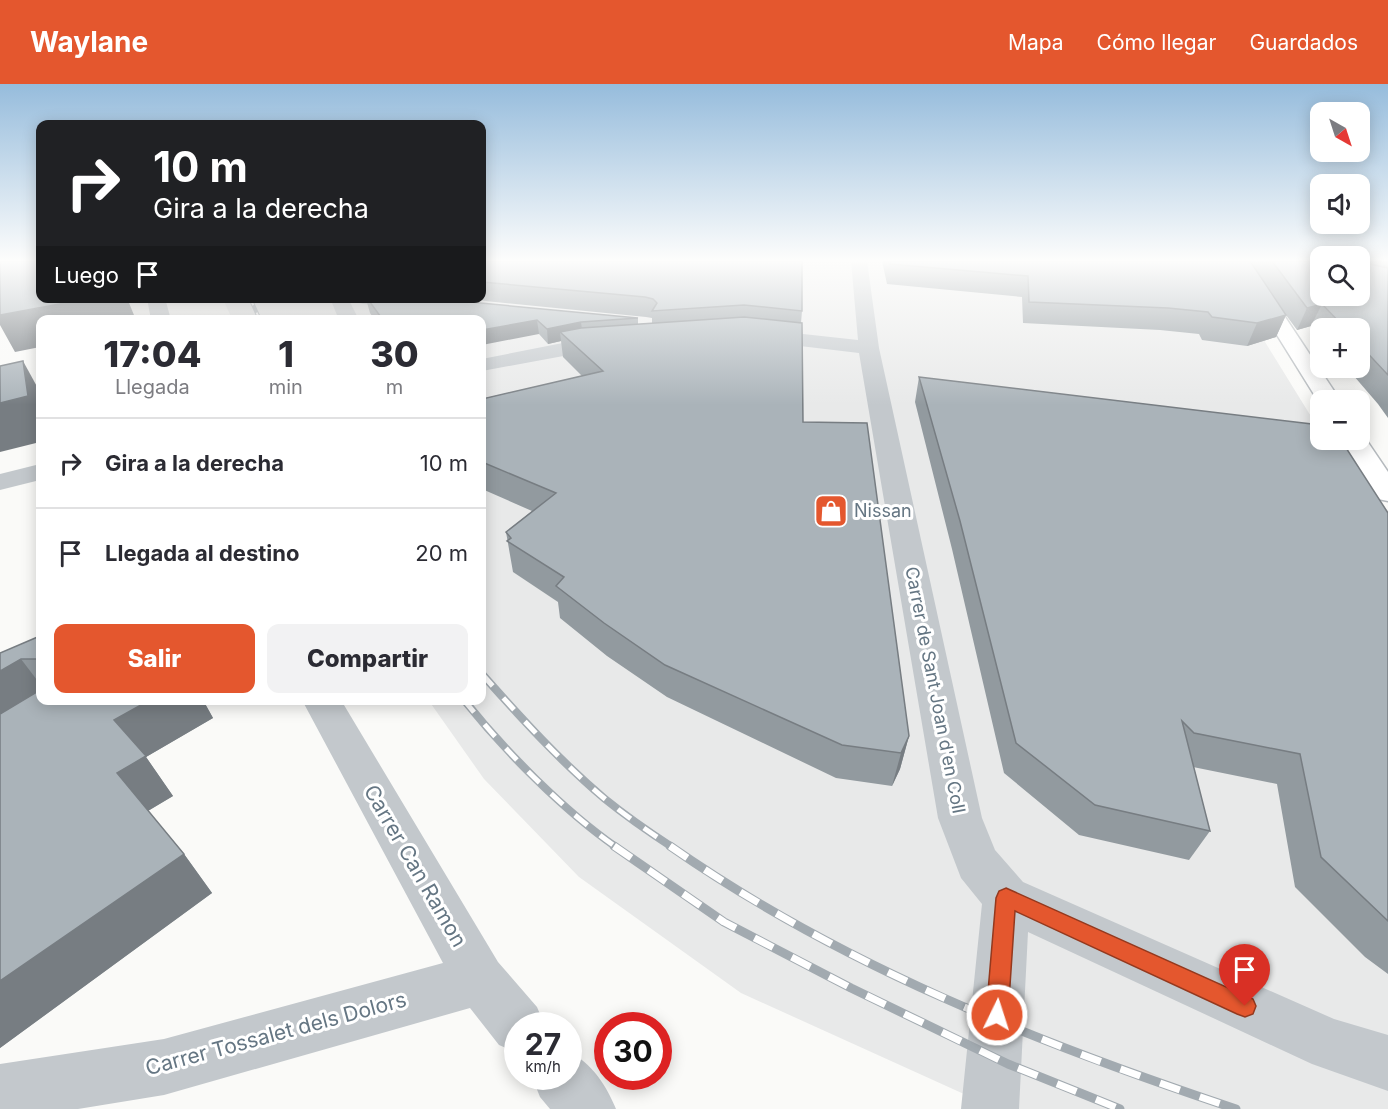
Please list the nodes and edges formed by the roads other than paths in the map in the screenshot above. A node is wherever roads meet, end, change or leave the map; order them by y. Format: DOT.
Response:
graph roads {
  1 [pos="864,309"];
  2 [pos="1270,309"];
  3 [pos="743,333"];
  4 [pos="628,342"];
  5 [pos="869,348"];
  6 [pos="486,365"];
  7 [pos="1323,390"];
  8 [pos="1360,450"];
  9 [pos="36,473"];
  10 [pos="0,482"];
  11 [pos="1388,493"];
  12 [pos="324,705"];
  13 [pos="1006,898"];
  14 [pos="480,980"];
  15 [pos="506,1012"];
  16 [pos="1388,1063"];
  17 [pos="571,1090"];
  18 [pos="0,1093"];
  19 [pos="587,1109"];
  20 [pos="990,1109"];
  1 -- 5 [label="street, Carrer de Sant Joan d'en Coll"];
  2 -- 7 [label="main road"];
  3 -- 5 [label="street"];
  4 -- 6 [label="street"];
  5 -- 13 [label="street, Carrer de Sant Joan d'en Coll"];
  8 -- 11 [label="main road"];
  9 -- 10 [label="street"];
  12 -- 14 [label="street, Carrer Can Ramon"];
  13 -- 16 [label="street"];
  13 -- 20 [label="street"];
  14 -- 15 [label="street, Carrer Can Ramon"];
  14 -- 18 [label="street, Carrer Tossalet dels Dolors"];
  17 -- 19 [label="street"];
}
